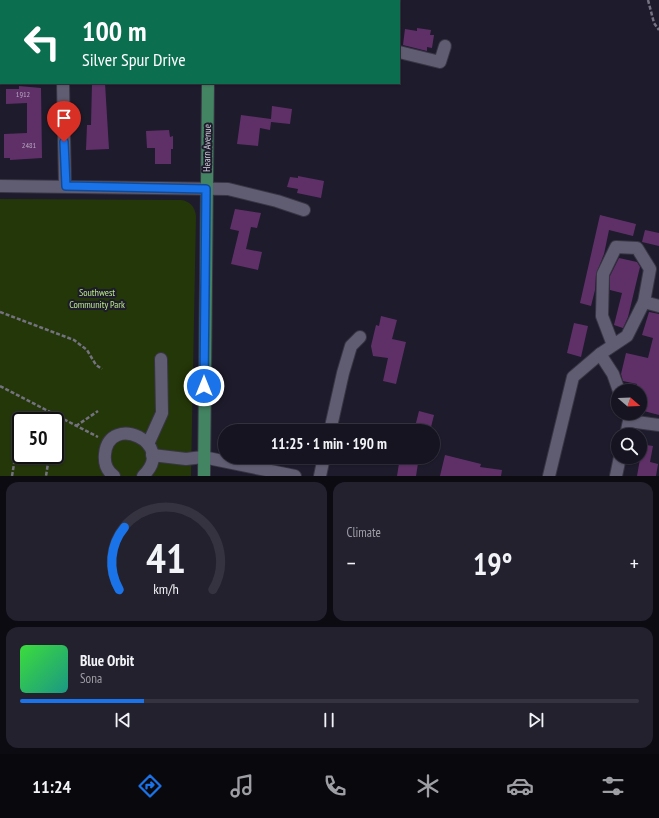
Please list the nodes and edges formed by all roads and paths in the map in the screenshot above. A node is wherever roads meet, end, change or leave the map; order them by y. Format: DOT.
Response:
graph roads {
  1 [pos="648,0"];
  2 [pos="659,30"];
  3 [pos="445,46"];
  4 [pos="400,52"];
  5 [pos="63,84"];
  6 [pos="208,84"];
  7 [pos="0,186"];
  8 [pos="66,186"];
  9 [pos="206,189"];
  10 [pos="304,210"];
  11 [pos="644,302"];
  12 [pos="659,306"];
  13 [pos="0,312"];
  14 [pos="360,337"];
  15 [pos="613,345"];
  16 [pos="600,354"];
  17 [pos="162,358"];
  18 [pos="102,369"];
  19 [pos="617,384"];
  20 [pos="0,386"];
  21 [pos="98,411"];
  22 [pos="640,420"];
  23 [pos="332,424"];
  24 [pos="659,425"];
  25 [pos="76,426"];
  26 [pos="98,437"];
  27 [pos="150,449"];
  28 [pos="203,457"];
  29 [pos="14,464"];
  30 [pos="47,464"];
  31 [pos="323,464"];
  32 [pos="619,464"];
  33 [pos="12,476"];
  34 [pos="46,476"];
  35 [pos="114,476"];
  36 [pos="143,476"];
  37 [pos="204,476"];
  38 [pos="295,476"];
  39 [pos="320,476"];
  40 [pos="549,476"];
  41 [pos="616,476"];
  1 -- 2 [label="path"];
  3 -- 4 [label="street"];
  5 -- 8 [label="street"];
  6 -- 9 [label="main road, Hearn Avenue"];
  7 -- 8 [label="street"];
  8 -- 9 [label="street"];
  9 -- 10 [label="street"];
  9 -- 28 [label="main road, Hearn Avenue"];
  11 -- 12 [label="street"];
  11 -- 15 [label="street"];
  11 -- 15 [label="street"];
  13 -- 18 [label="path"];
  14 -- 23 [label="street"];
  15 -- 16 [label="street"];
  16 -- 19 [label="street"];
  16 -- 40 [label="street"];
  17 -- 27 [label="street"];
  20 -- 25 [label="path"];
  21 -- 25 [label="path"];
  22 -- 24 [label="street"];
  25 -- 26 [label="path"];
  27 -- 28 [label="street"];
  27 -- 35 [label="street"];
  27 -- 36 [label="street"];
  28 -- 37 [label="main road, Hearn Avenue"];
  28 -- 38 [label="street"];
  29 -- 33 [label="path"];
  30 -- 34 [label="path"];
  31 -- 39 [label="street"];
  32 -- 41 [label="street"];
}
